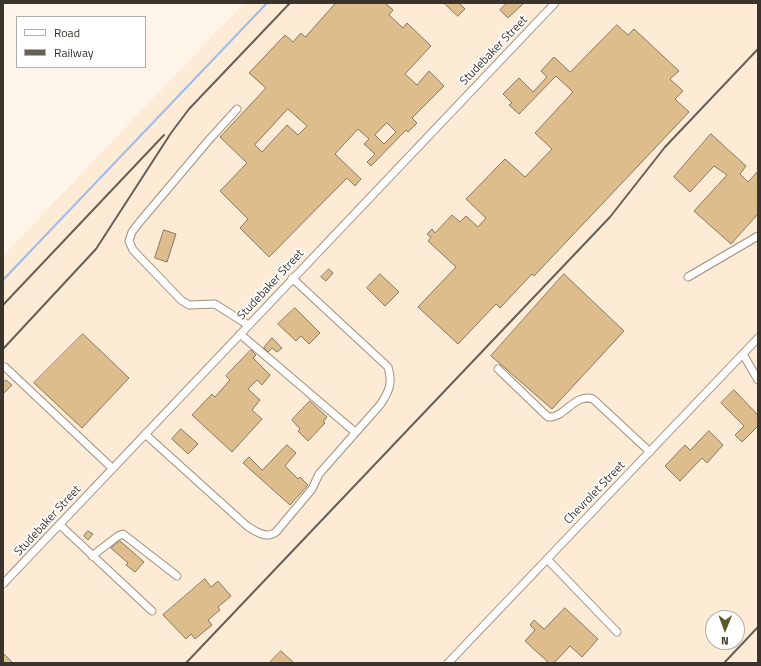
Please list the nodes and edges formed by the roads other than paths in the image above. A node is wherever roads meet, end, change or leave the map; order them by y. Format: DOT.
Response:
graph roads {
  1 [pos="555,3"];
  2 [pos="237,109"];
  3 [pos="758,236"];
  4 [pos="688,277"];
  5 [pos="292,278"];
  6 [pos="248,325"];
  7 [pos="240,334"];
  8 [pos="758,338"];
  9 [pos="743,354"];
  10 [pos="5,367"];
  11 [pos="498,369"];
  12 [pos="758,380"];
  13 [pos="355,432"];
  14 [pos="145,434"];
  15 [pos="650,452"];
  16 [pos="112,468"];
  17 [pos="60,525"];
  18 [pos="92,556"];
  19 [pos="548,559"];
  20 [pos="177,576"];
  21 [pos="3,584"];
  22 [pos="152,611"];
  23 [pos="617,632"];
  24 [pos="448,663"];
  1 -- 5 [label="lane, Studebaker Street"];
  2 -- 6 [label="lane"];
  3 -- 4 [label="lane"];
  5 -- 6 [label="lane, Studebaker Street"];
  5 -- 13 [label="lane"];
  6 -- 7 [label="lane, Studebaker Street"];
  7 -- 13 [label="lane"];
  7 -- 14 [label="lane, Studebaker Street"];
  8 -- 9 [label="lane, Chevrolet Street"];
  9 -- 12 [label="lane"];
  9 -- 15 [label="lane, Chevrolet Street"];
  10 -- 16 [label="lane"];
  11 -- 15 [label="lane"];
  13 -- 14 [label="lane"];
  14 -- 16 [label="lane, Studebaker Street"];
  15 -- 19 [label="lane, Chevrolet Street"];
  16 -- 17 [label="lane, Studebaker Street"];
  17 -- 18 [label="lane"];
  17 -- 21 [label="lane, Studebaker Street"];
  18 -- 20 [label="lane"];
  18 -- 22 [label="lane"];
  19 -- 23 [label="lane"];
  19 -- 24 [label="lane, Chevrolet Street"];
}
